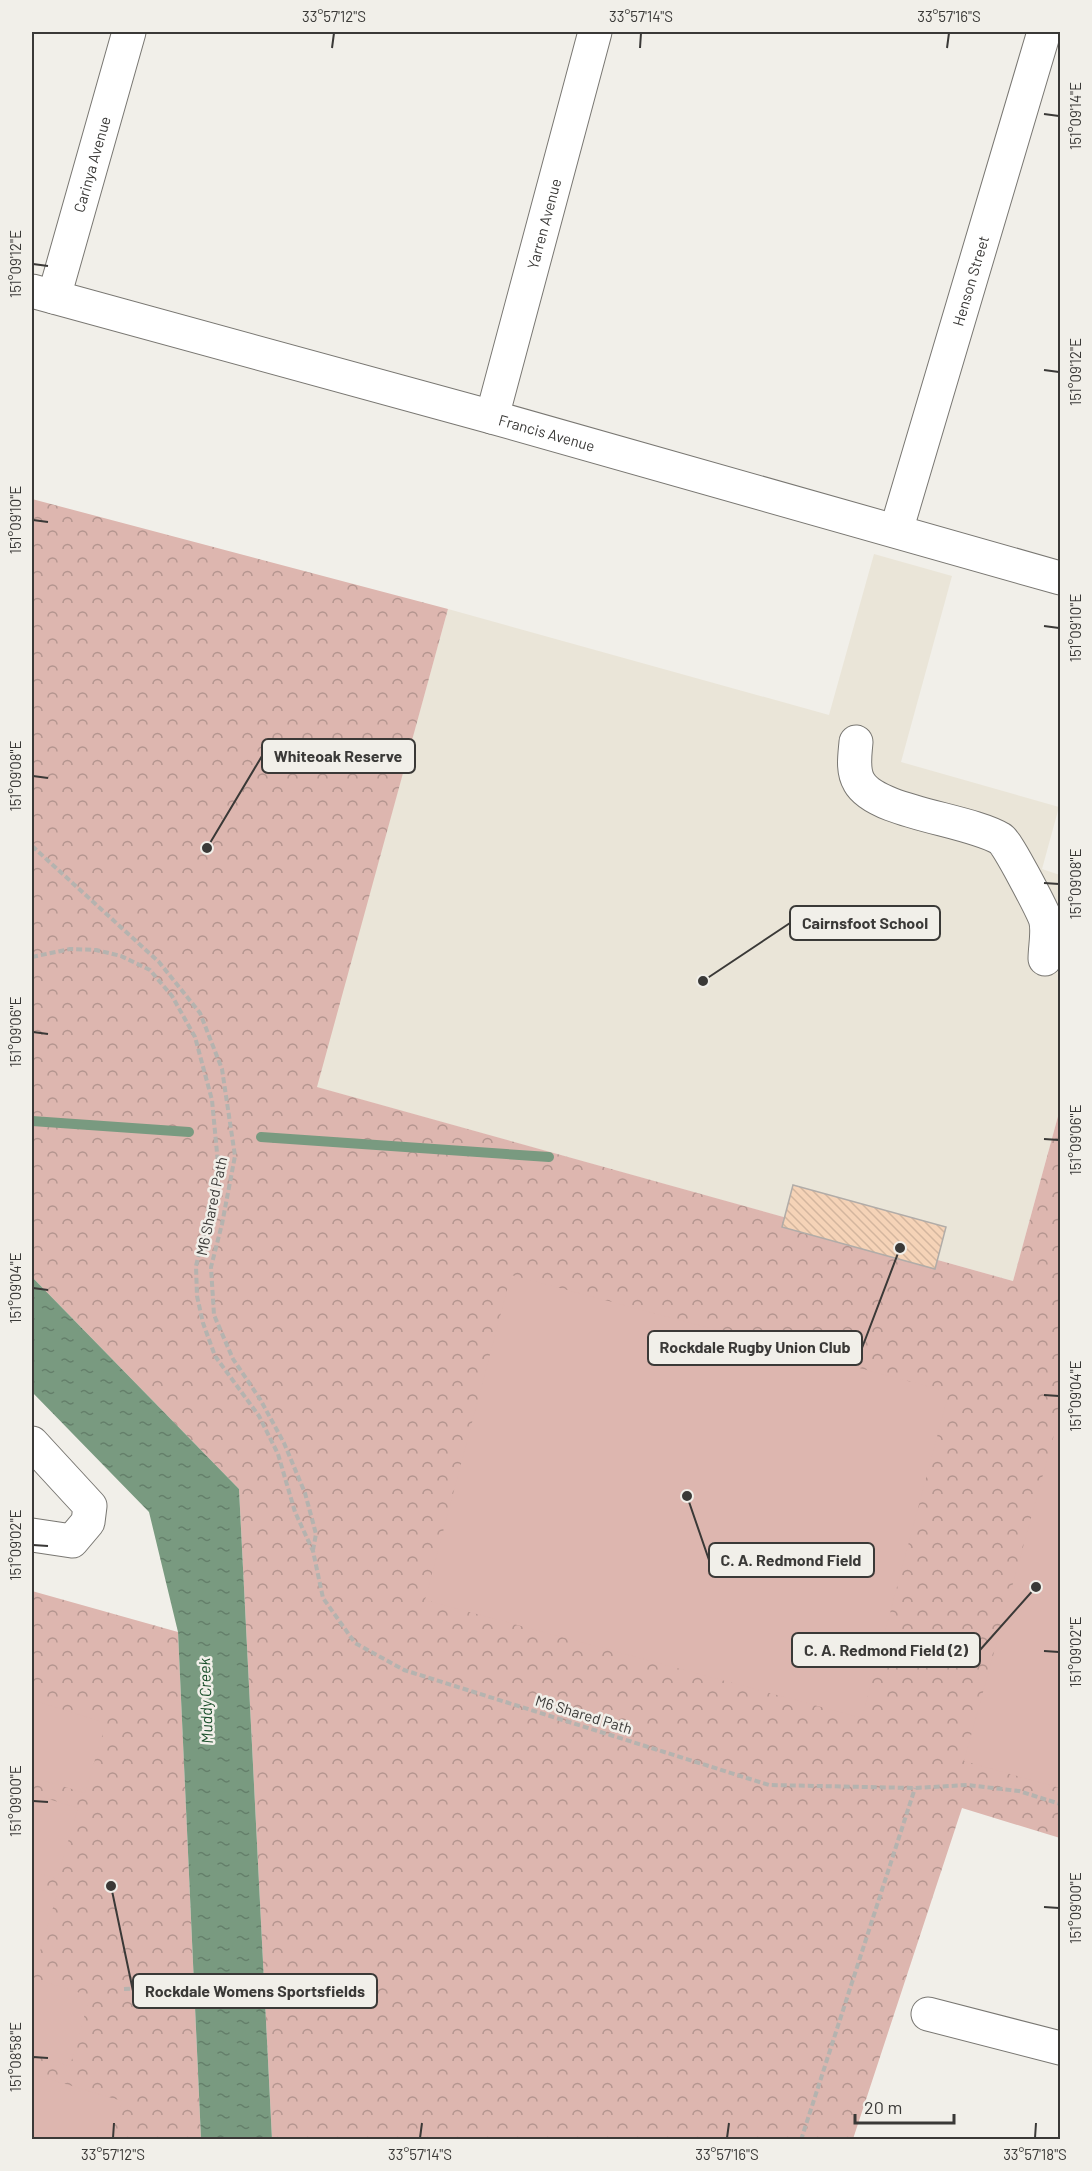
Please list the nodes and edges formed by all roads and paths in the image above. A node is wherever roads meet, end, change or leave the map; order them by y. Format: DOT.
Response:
graph roads {
  1 [pos="129,32"];
  2 [pos="595,32"];
  3 [pos="1044,32"];
  4 [pos="43,294"];
  5 [pos="492,417"];
  6 [pos="896,531"];
  7 [pos="1060,578"];
  8 [pos="856,742"];
  9 [pos="32,846"];
  10 [pos="1053,921"];
  11 [pos="32,957"];
  12 [pos="1045,959"];
  13 [pos="32,1443"];
  14 [pos="32,1535"];
  15 [pos="312,1551"];
  16 [pos="915,1788"];
  17 [pos="1060,1804"];
  18 [pos="303,1980"];
  19 [pos="124,1989"];
  20 [pos="928,2014"];
  21 [pos="1060,2048"];
  22 [pos="801,2139"];
  1 -- 4 [label="street, Carinya Avenue"];
  2 -- 5 [label="street, Yarren Avenue"];
  3 -- 6 [label="street, Henson Street"];
  4 -- 5 [label="street, Francis Avenue"];
  5 -- 6 [label="street, Francis Avenue"];
  6 -- 7 [label="street, Francis Avenue"];
  8 -- 10 [label="street"];
  9 -- 15 [label="path, M6 Shared Path"];
  10 -- 12 [label="street"];
  11 -- 15 [label="path, M6 Shared Path"];
  13 -- 14 [label="street"];
  15 -- 16 [label="path, M6 Shared Path"];
  16 -- 17 [label="path, M6 Shared Path"];
  16 -- 22 [label="path"];
  18 -- 19 [label="path"];
  20 -- 21 [label="street"];
}
